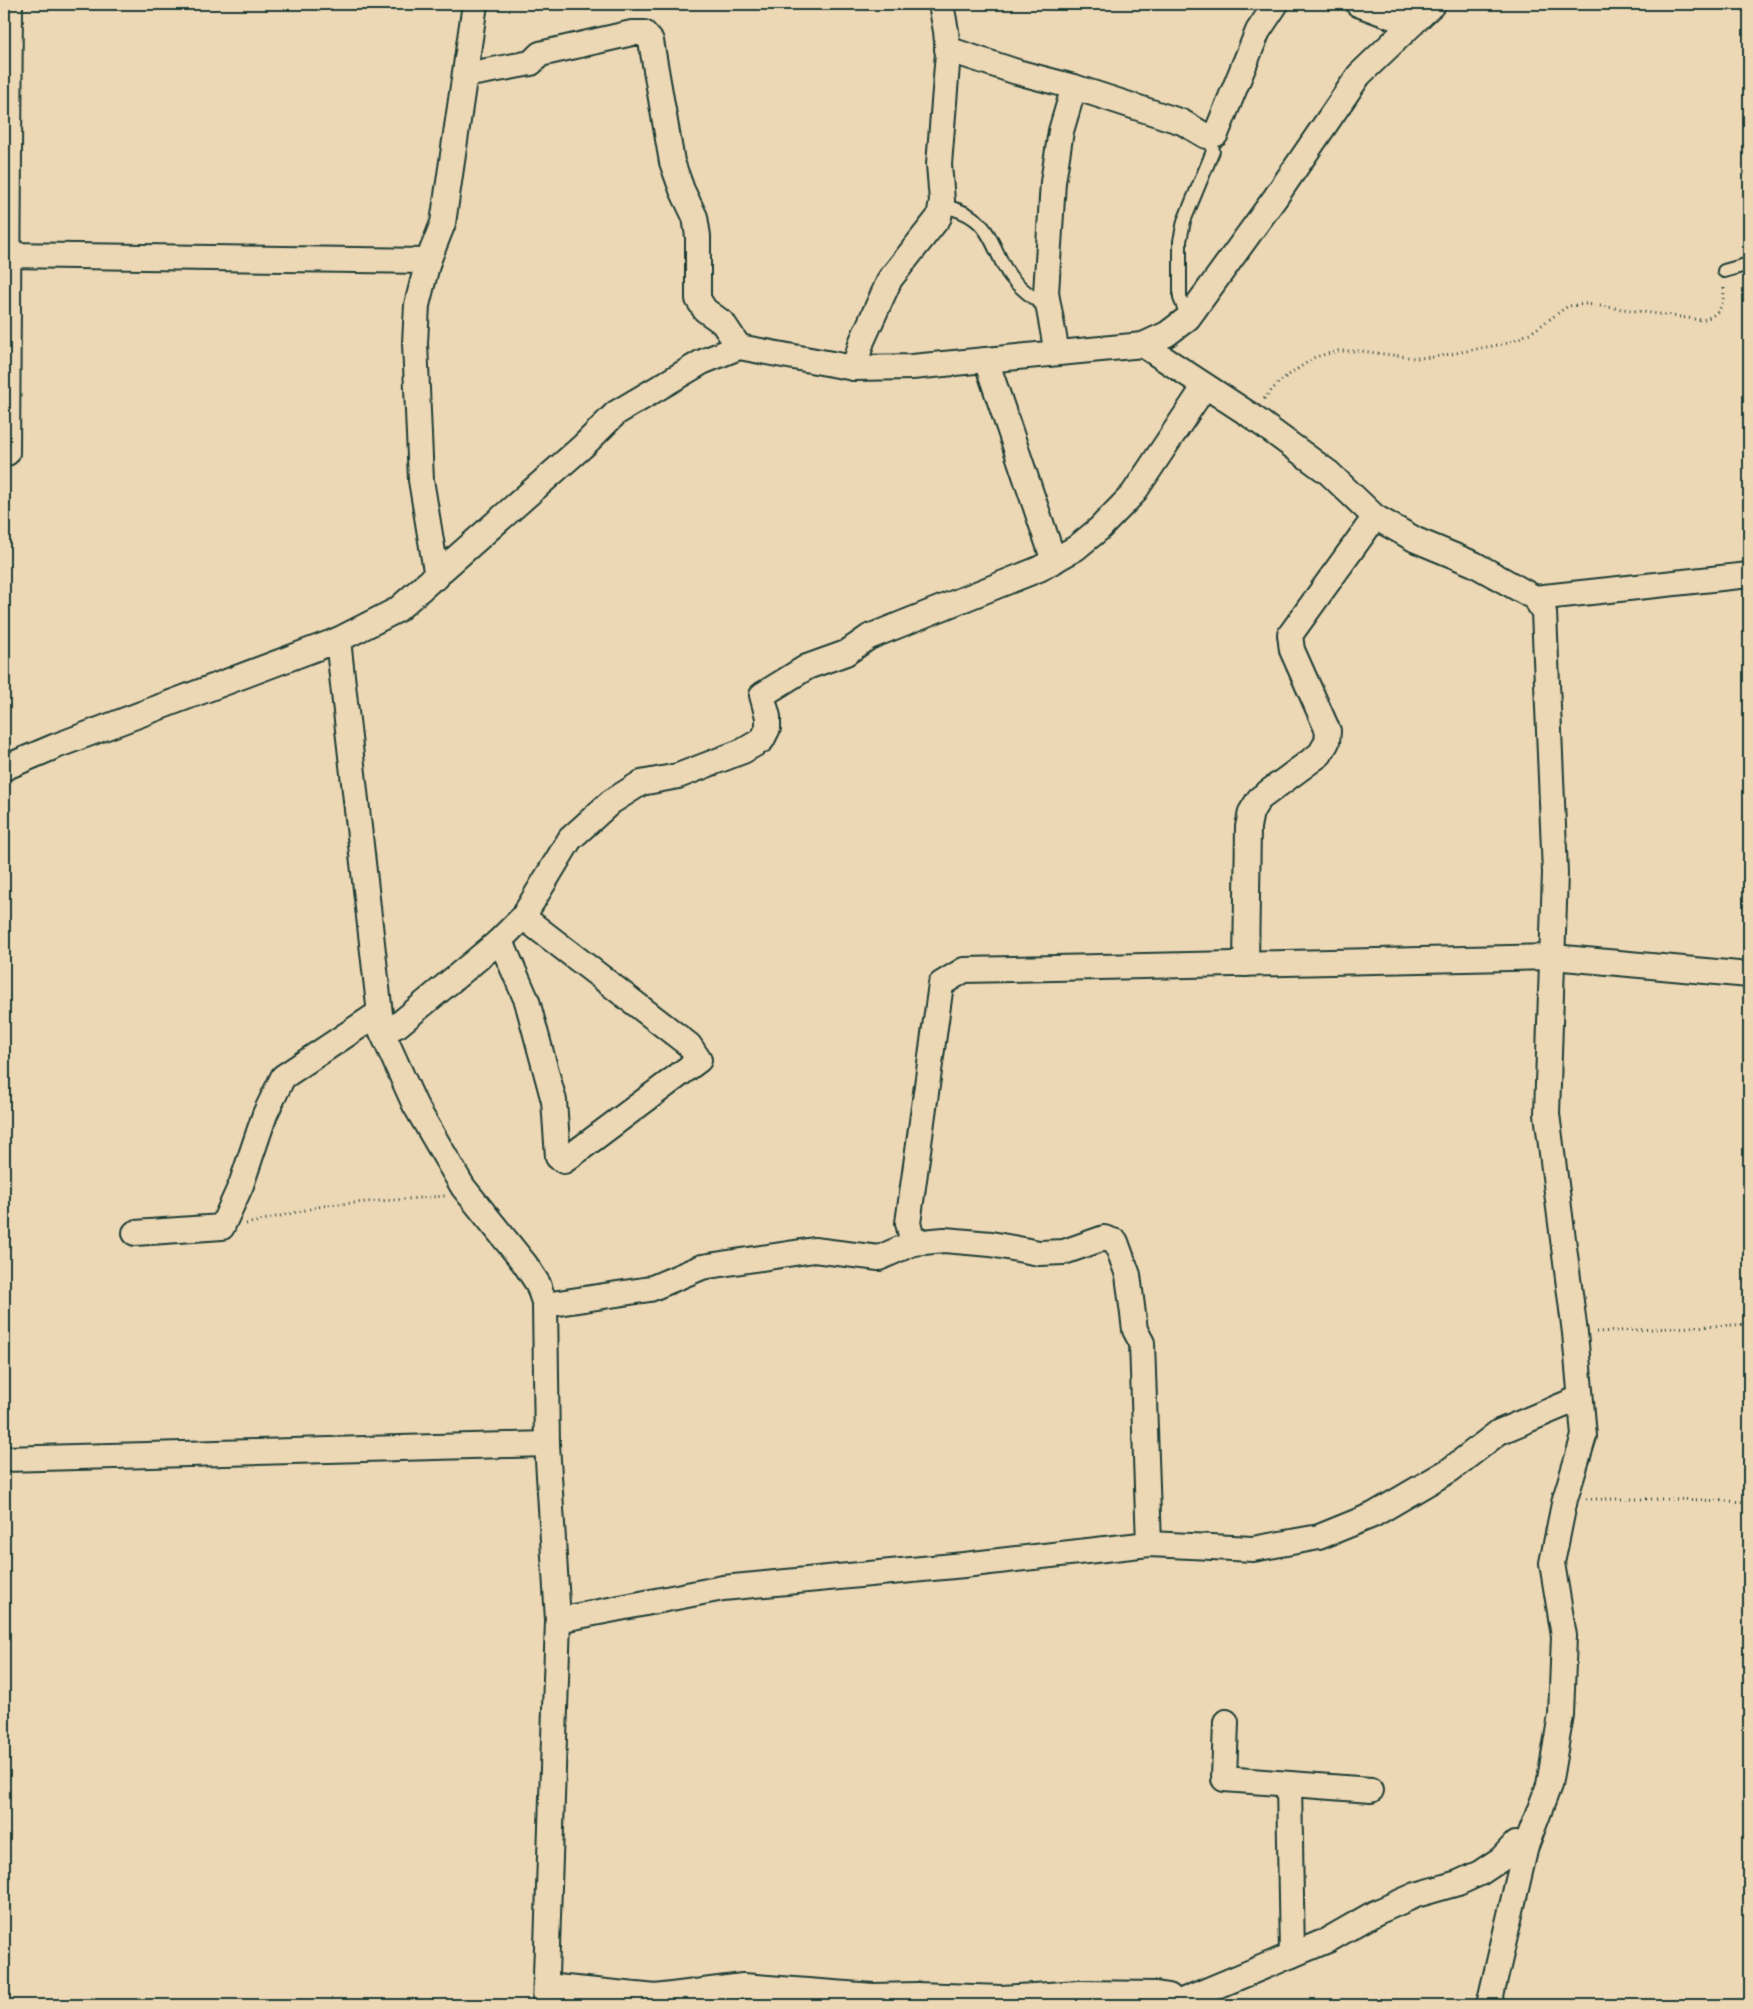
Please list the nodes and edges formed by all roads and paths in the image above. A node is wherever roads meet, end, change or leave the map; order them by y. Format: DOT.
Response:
graph roads {
  1 [pos="10,4"];
  2 [pos="475,4"];
  3 [pos="941,4"];
  4 [pos="1276,4"];
  5 [pos="1358,4"];
  6 [pos="1433,4"];
  7 [pos="1735,4"];
  8 [pos="1749,16"];
  9 [pos="1412,24"];
  10 [pos="947,49"];
  11 [pos="465,74"];
  12 [pos="1074,87"];
  13 [pos="1206,136"];
  14 [pos="941,205"];
  15 [pos="8,255"];
  16 [pos="428,261"];
  17 [pos="1749,264"];
  18 [pos="1724,271"];
  19 [pos="1048,309"];
  20 [pos="1188,318"];
  21 [pos="1143,346"];
  22 [pos="739,347"];
  23 [pos="1057,353"];
  24 [pos="986,360"];
  25 [pos="854,368"];
  26 [pos="1205,386"];
  27 [pos="1250,415"];
  28 [pos="4,452"];
  29 [pos="1375,517"];
  30 [pos="1054,561"];
  31 [pos="1749,575"];
  32 [pos="436,577"];
  33 [pos="1535,598"];
  34 [pos="338,640"];
  35 [pos="4,766"];
  36 [pos="523,917"];
  37 [pos="498,942"];
  38 [pos="1553,957"];
  39 [pos="1246,964"];
  40 [pos="1749,975"];
  41 [pos="380,1023"];
  42 [pos="468,1194"];
  43 [pos="222,1227"];
  44 [pos="135,1233"];
  45 [pos="913,1243"];
  46 [pos="545,1305"];
  47 [pos="1749,1324"];
  48 [pos="1575,1333"];
  49 [pos="1580,1398"];
  50 [pos="546,1444"];
  51 [pos="4,1459"];
  52 [pos="1565,1499"];
  53 [pos="1749,1502"];
  54 [pos="1149,1544"];
  55 [pos="558,1620"];
  56 [pos="1226,1722"];
  57 [pos="1289,1784"];
  58 [pos="1371,1790"];
  59 [pos="1526,1846"];
  60 [pos="1292,1955"];
  61 [pos="546,1996"];
  62 [pos="1177,2004"];
  63 [pos="1489,2005"];
  1 -- 15 [label="street"];
  2 -- 11 [label="street"];
  3 -- 10 [label="street"];
  4 -- 13 [label="street"];
  5 -- 9 [label="street"];
  6 -- 9 [label="street"];
  7 -- 8 [label="path"];
  9 -- 20 [label="street"];
  10 -- 12 [label="street"];
  10 -- 14 [label="street"];
  11 -- 16 [label="street"];
  11 -- 22 [label="street"];
  12 -- 13 [label="street"];
  12 -- 19 [label="street"];
  13 -- 20 [label="lane"];
  14 -- 19 [label="lane"];
  14 -- 25 [label="street"];
  15 -- 16 [label="street"];
  15 -- 28 [label="street"];
  16 -- 32 [label="street"];
  17 -- 18 [label="lane"];
  18 -- 27 [label="path"];
  19 -- 23 [label="street"];
  20 -- 21 [label="street"];
  21 -- 23 [label="street"];
  21 -- 26 [label="street"];
  22 -- 25 [label="street"];
  22 -- 32 [label="street"];
  23 -- 24 [label="street"];
  24 -- 25 [label="street"];
  24 -- 30 [label="street"];
  26 -- 27 [label="street"];
  26 -- 30 [label="street"];
  27 -- 29 [label="street"];
  29 -- 33 [label="street"];
  29 -- 39 [label="street"];
  30 -- 36 [label="street"];
  31 -- 33 [label="street"];
  32 -- 34 [label="street"];
  33 -- 38 [label="street"];
  34 -- 35 [label="street"];
  34 -- 41 [label="street"];
  36 -- 37 [label="street"];
  36 -- 37 [label="street"];
  37 -- 41 [label="street"];
  38 -- 39 [label="street"];
  38 -- 40 [label="street"];
  38 -- 48 [label="street"];
  39 -- 45 [label="street"];
  41 -- 42 [label="street"];
  41 -- 43 [label="street"];
  42 -- 43 [label="path"];
  42 -- 46 [label="street"];
  43 -- 44 [label="street"];
  45 -- 46 [label="street"];
  45 -- 54 [label="street"];
  46 -- 50 [label="street"];
  47 -- 48 [label="path"];
  48 -- 49 [label="street"];
  49 -- 52 [label="street"];
  49 -- 54 [label="street"];
  50 -- 51 [label="street"];
  50 -- 55 [label="street"];
  52 -- 53 [label="path"];
  52 -- 59 [label="street"];
  54 -- 55 [label="street"];
  55 -- 61 [label="street"];
  56 -- 57 [label="street"];
  57 -- 58 [label="street"];
  57 -- 60 [label="street"];
  59 -- 60 [label="street"];
  59 -- 63 [label="street"];
  60 -- 62 [label="street"];
  61 -- 62 [label="street"];
}
